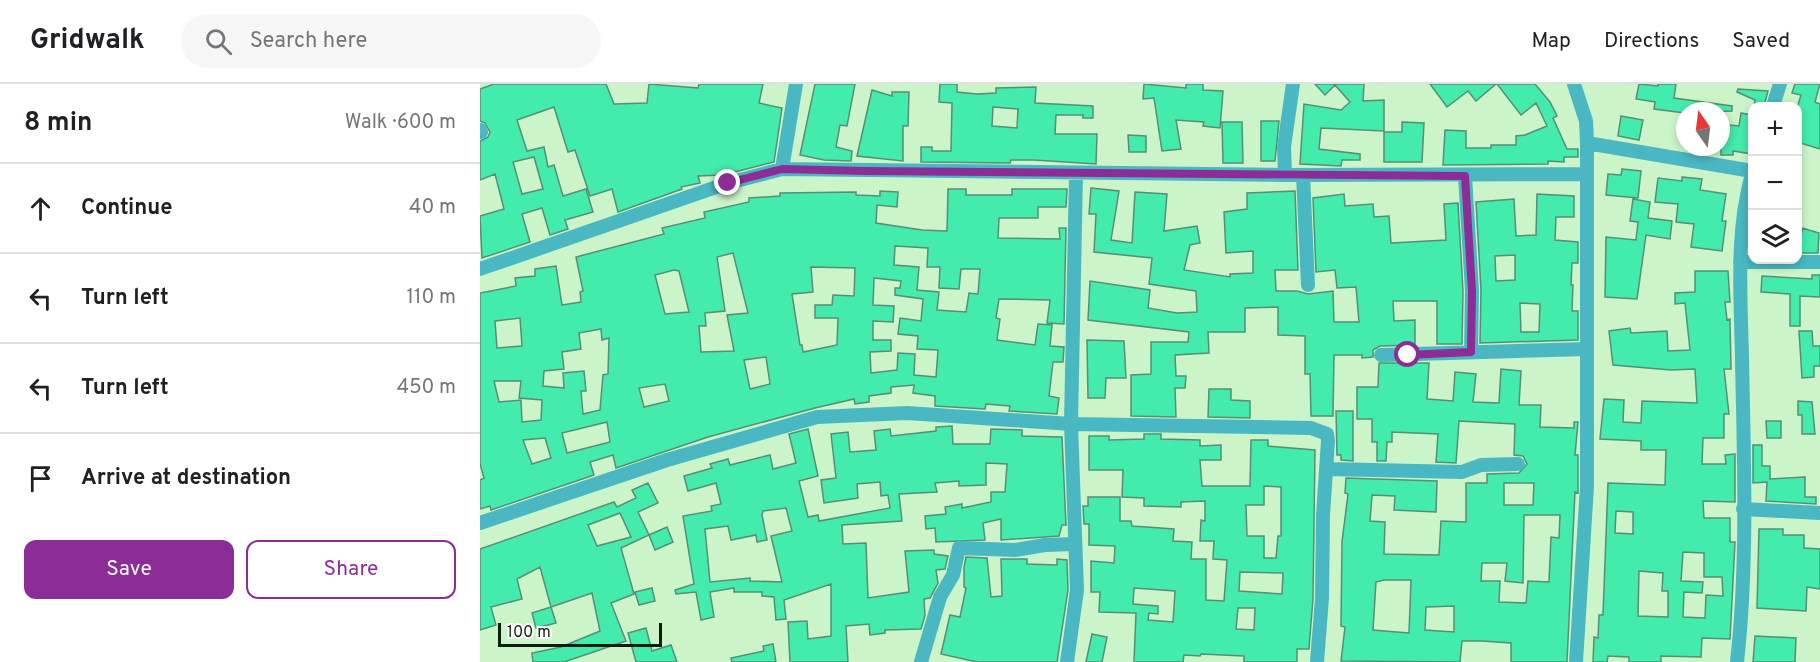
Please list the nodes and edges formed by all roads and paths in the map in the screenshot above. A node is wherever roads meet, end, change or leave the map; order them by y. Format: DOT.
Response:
graph roads {
  1 [pos="796,84"];
  2 [pos="1293,84"];
  3 [pos="1574,84"];
  4 [pos="1780,84"];
  5 [pos="1774,102"];
  6 [pos="1587,143"];
  7 [pos="782,169"];
  8 [pos="1748,172"];
  9 [pos="1076,173"];
  10 [pos="1587,174"];
  11 [pos="1285,175"];
  12 [pos="1303,175"];
  13 [pos="1465,176"];
  14 [pos="1748,193"];
  15 [pos="1740,262"];
  16 [pos="1820,262"];
  17 [pos="480,268"];
  18 [pos="1308,285"];
  19 [pos="1587,349"];
  20 [pos="1471,352"];
  21 [pos="1381,355"];
  22 [pos="1071,424"];
  23 [pos="1518,464"];
  24 [pos="1327,469"];
  25 [pos="1743,509"];
  26 [pos="1820,513"];
  27 [pos="480,523"];
  28 [pos="1075,544"];
  29 [pos="921,662"];
  30 [pos="1067,662"];
  31 [pos="1317,662"];
  32 [pos="1576,662"];
  33 [pos="1737,662"];
  1 -- 7 [label="street"];
  2 -- 11 [label="street"];
  3 -- 6 [label="street"];
  4 -- 5 [label="street"];
  6 -- 8 [label="street"];
  6 -- 10 [label="street"];
  7 -- 9 [label="street"];
  7 -- 17 [label="street"];
  9 -- 11 [label="street"];
  9 -- 22 [label="street"];
  10 -- 13 [label="street"];
  10 -- 19 [label="street"];
  11 -- 12 [label="street"];
  12 -- 13 [label="street"];
  12 -- 18 [label="street"];
  13 -- 20 [label="street"];
  14 -- 15 [label="street"];
  15 -- 16 [label="street"];
  15 -- 25 [label="street"];
  19 -- 20 [label="street"];
  19 -- 32 [label="street"];
  20 -- 21 [label="street"];
  22 -- 24 [label="street"];
  22 -- 27 [label="street"];
  22 -- 28 [label="street"];
  23 -- 24 [label="street"];
  24 -- 31 [label="street"];
  25 -- 26 [label="street"];
  25 -- 33 [label="street"];
  28 -- 29 [label="street"];
  28 -- 30 [label="street"];
}
